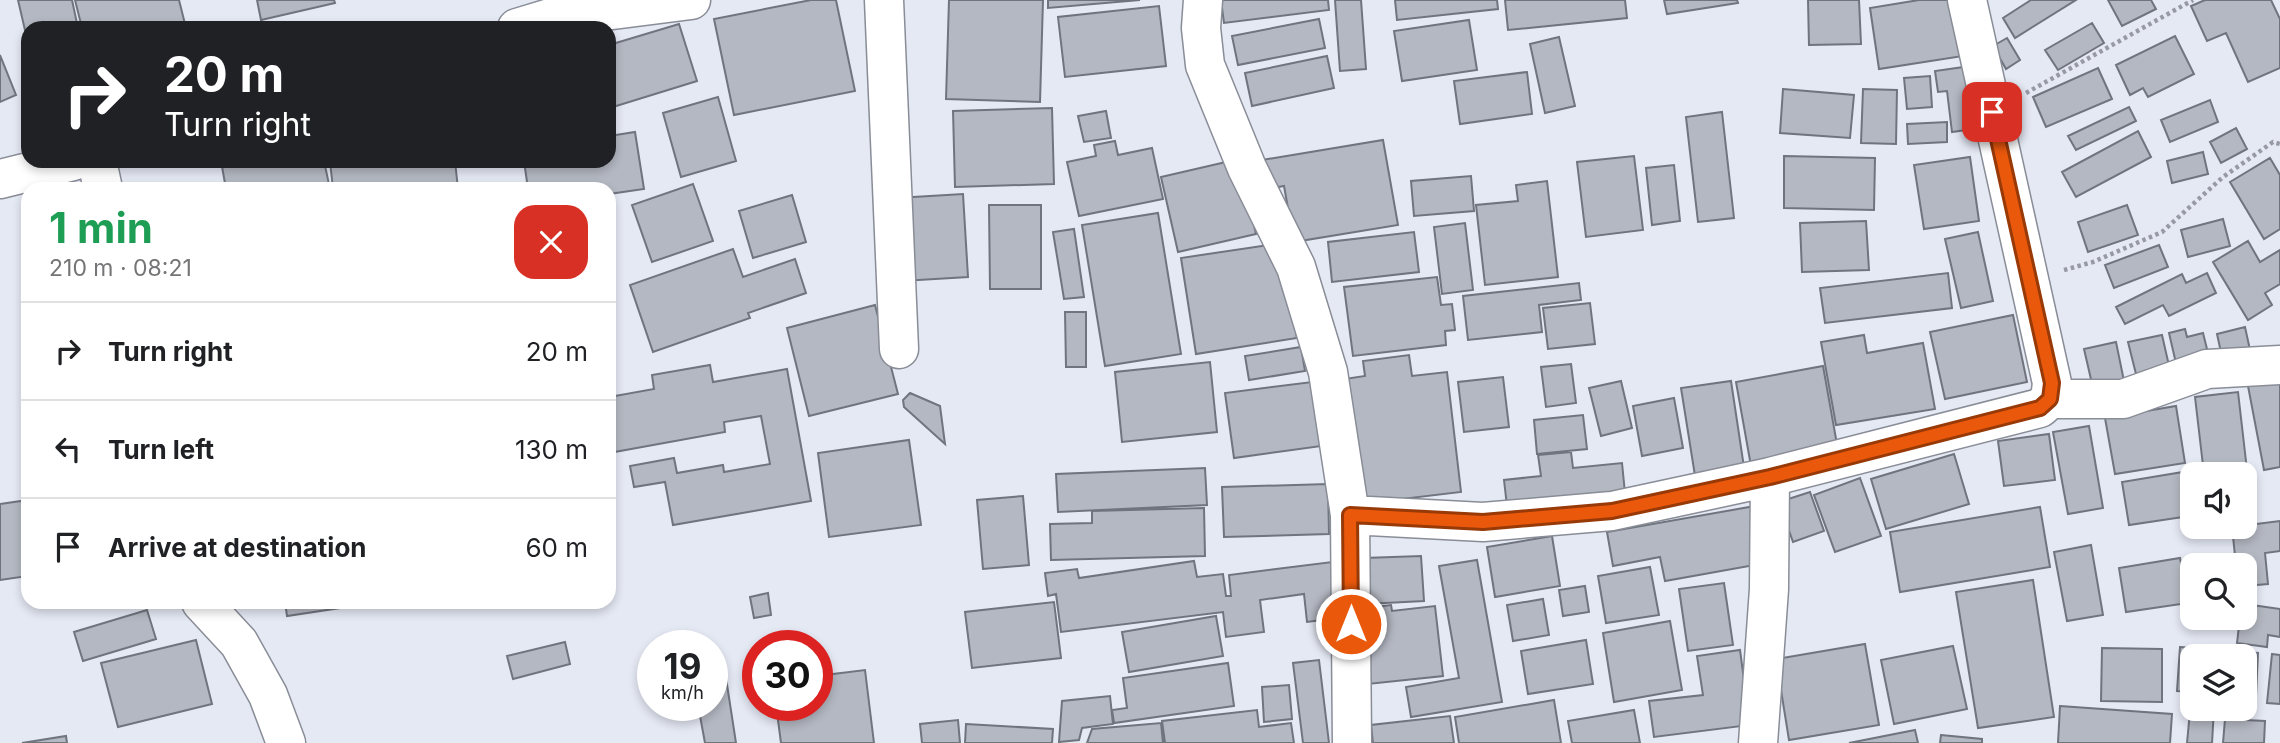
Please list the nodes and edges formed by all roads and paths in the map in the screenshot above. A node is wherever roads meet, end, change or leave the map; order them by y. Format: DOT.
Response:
graph roads {
  1 [pos="691,0"];
  2 [pos="884,0"];
  3 [pos="1203,0"];
  4 [pos="1968,0"];
  5 [pos="2193,0"];
  6 [pos="537,15"];
  7 [pos="1992,112"];
  8 [pos="2280,144"];
  9 [pos="45,168"];
  10 [pos="0,179"];
  11 [pos="2029,279"];
  12 [pos="899,349"];
  13 [pos="2280,365"];
  14 [pos="2050,399"];
  15 [pos="1770,477"];
  16 [pos="1350,515"];
  17 [pos="207,609"];
  18 [pos="286,743"];
  19 [pos="1352,743"];
  20 [pos="1758,743"];
  1 -- 6 [label="street"];
  2 -- 12 [label="street"];
  3 -- 16 [label="street"];
  4 -- 7 [label="street"];
  5 -- 7 [label="path"];
  7 -- 11 [label="street"];
  8 -- 11 [label="path"];
  9 -- 10 [label="street"];
  11 -- 14 [label="street"];
  13 -- 14 [label="street"];
  14 -- 15 [label="street"];
  15 -- 16 [label="street"];
  15 -- 20 [label="street"];
  16 -- 19 [label="street"];
  17 -- 18 [label="street"];
}
